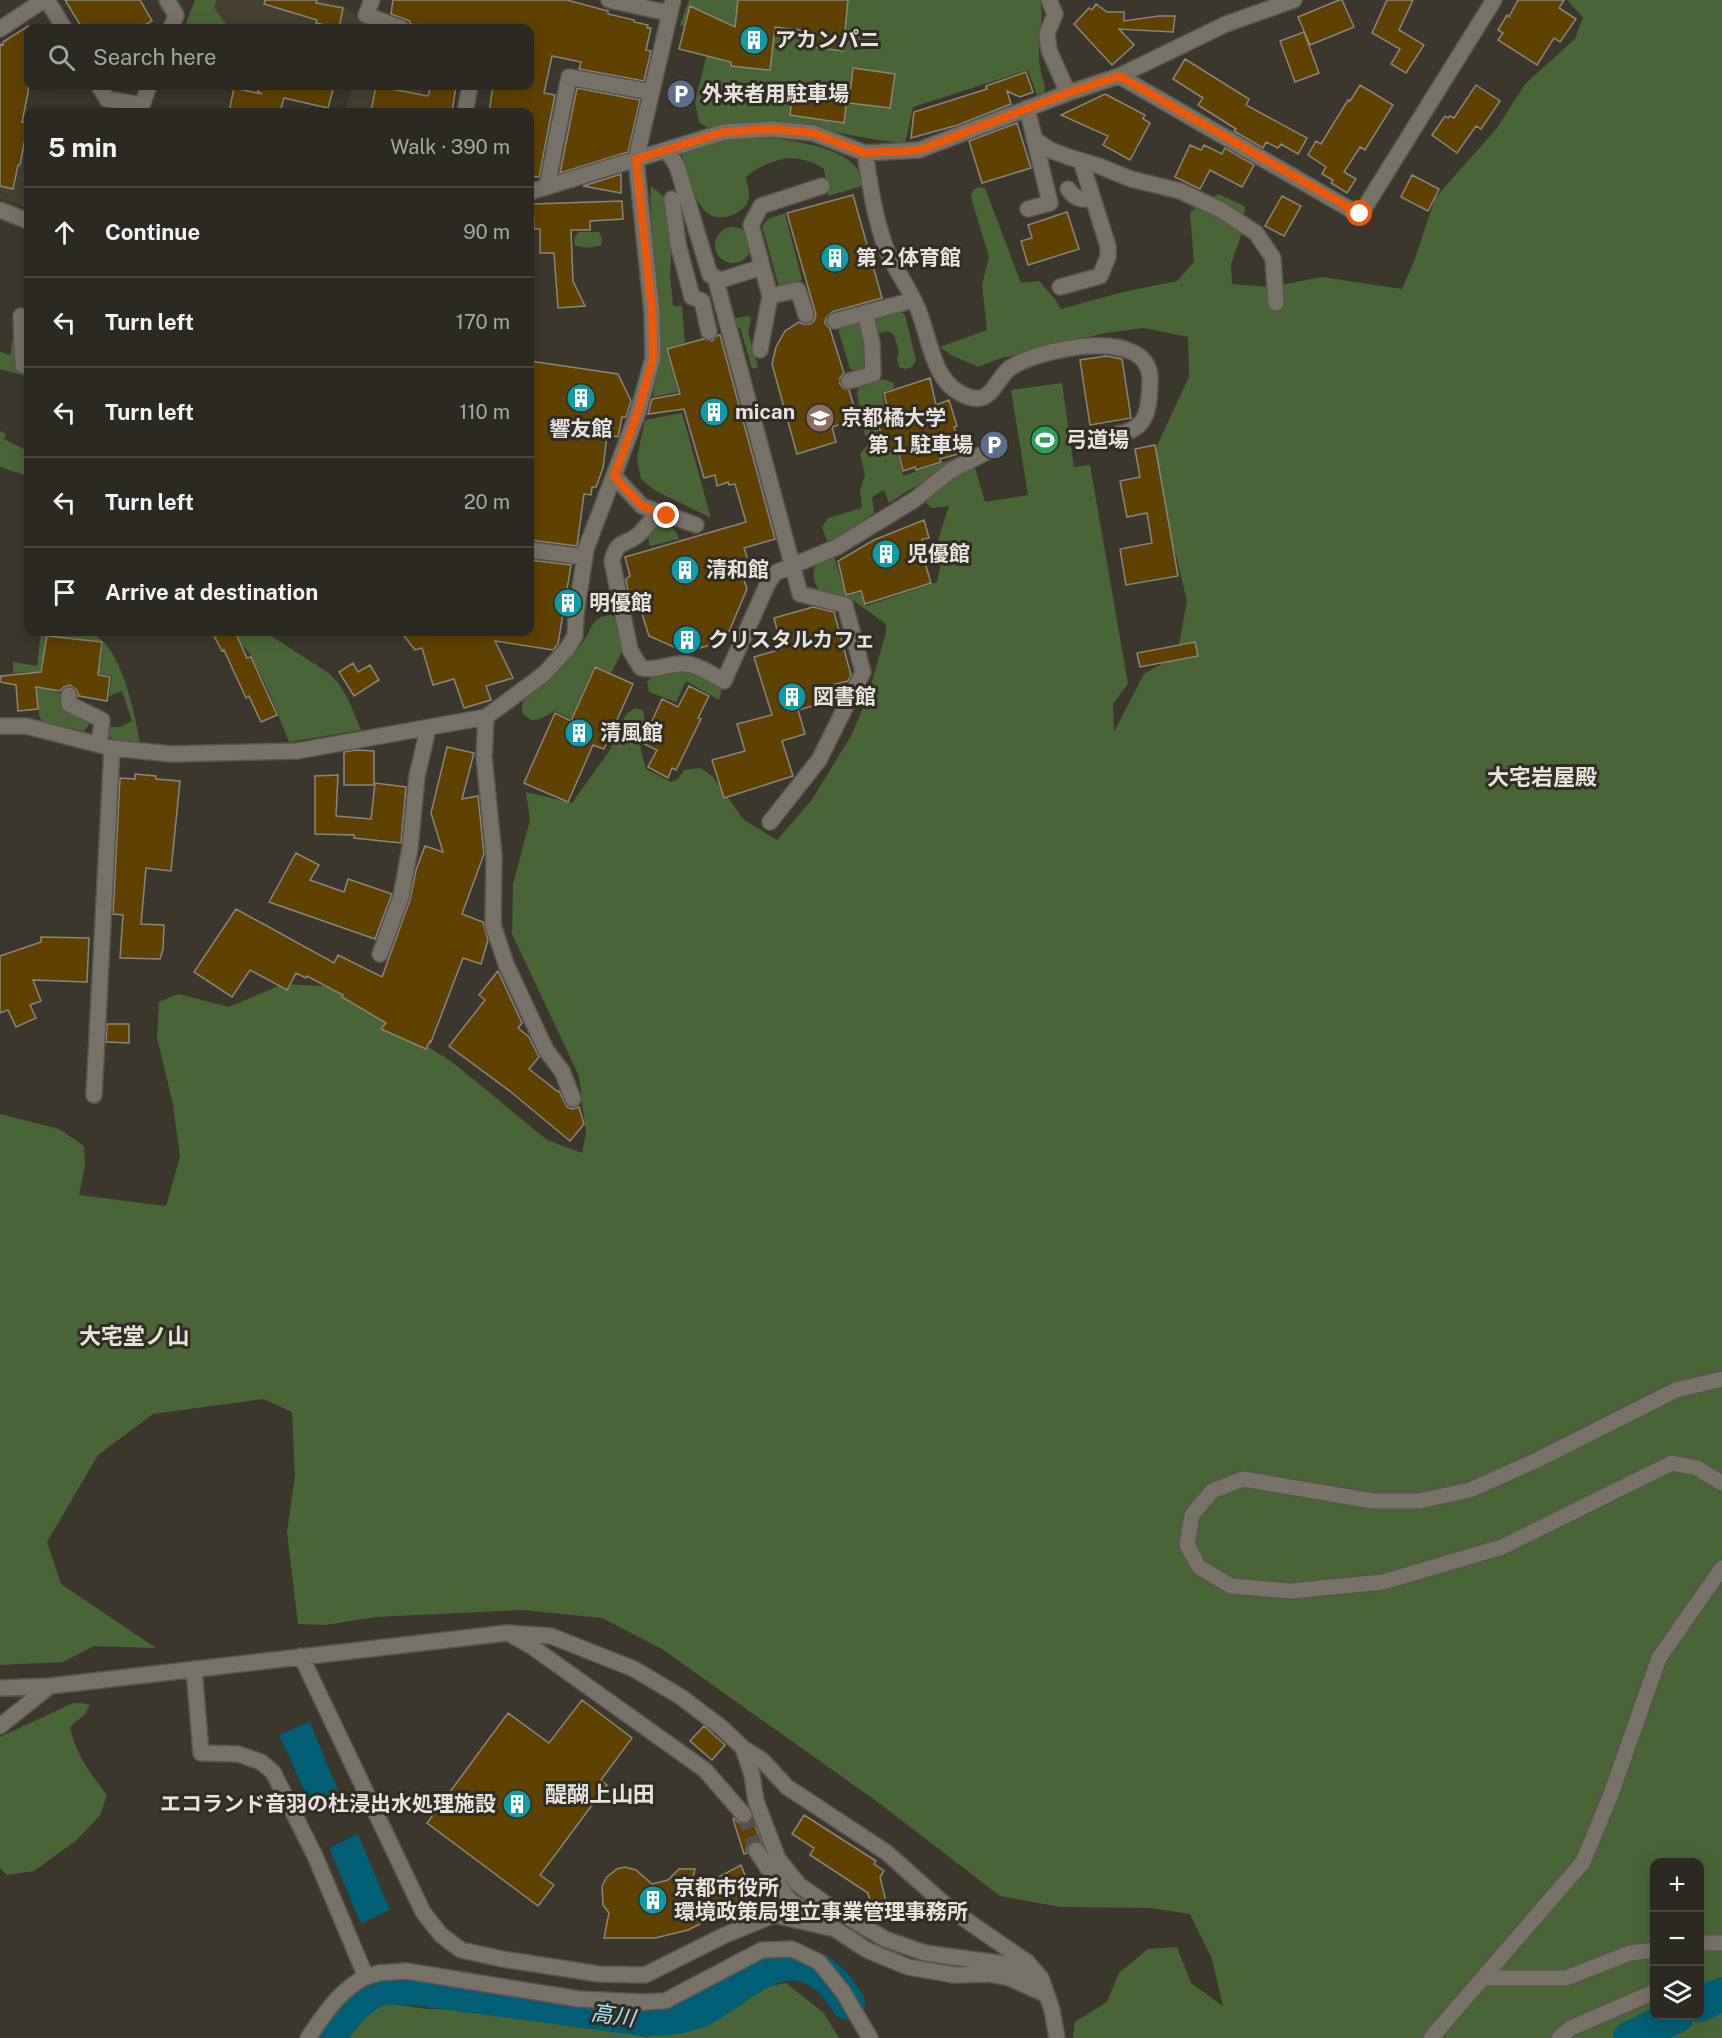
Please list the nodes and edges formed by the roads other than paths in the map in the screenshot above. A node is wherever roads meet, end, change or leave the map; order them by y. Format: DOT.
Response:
graph roads {
  1 [pos="46,0"];
  2 [pos="167,0"];
  3 [pos="372,0"];
  4 [pos="609,0"];
  5 [pos="1049,0"];
  6 [pos="1294,0"];
  7 [pos="1494,0"];
  8 [pos="671,7"];
  9 [pos="61,24"];
  10 [pos="173,24"];
  11 [pos="390,24"];
  12 [pos="0,29"];
  13 [pos="1119,76"];
  14 [pos="101,90"];
  15 [pos="148,90"];
  16 [pos="469,90"];
  17 [pos="651,93"];
  18 [pos="1068,93"];
  19 [pos="466,108"];
  20 [pos="1027,108"];
  21 [pos="1034,139"];
  22 [pos="667,150"];
  23 [pos="865,153"];
  24 [pos="636,159"];
  25 [pos="1081,161"];
  26 [pos="547,186"];
  27 [pos="822,186"];
  28 [pos="1068,189"];
  29 [pos="534,191"];
  30 [pos="672,199"];
  31 [pos="1093,200"];
  32 [pos="1028,209"];
  33 [pos="0,210"];
  34 [pos="24,219"];
  35 [pos="702,248"];
  36 [pos="681,254"];
  37 [pos="762,267"];
  38 [pos="716,277"];
  39 [pos="1060,287"];
  40 [pos="770,296"];
  41 [pos="914,300"];
  42 [pos="1276,303"];
  43 [pos="865,313"];
  44 [pos="806,315"];
  45 [pos="21,316"];
  46 [pos="835,321"];
  47 [pos="709,332"];
  48 [pos="760,350"];
  49 [pos="24,364"];
  50 [pos="849,381"];
  51 [pos="1116,434"];
  52 [pos="996,447"];
  53 [pos="614,476"];
  54 [pos="658,512"];
  55 [pos="696,525"];
  56 [pos="534,550"];
  57 [pos="585,557"];
  58 [pos="793,566"];
  59 [pos="69,695"];
  60 [pos="486,717"];
  61 [pos="0,726"];
  62 [pos="428,729"];
  63 [pos="106,746"];
  64 [pos="770,822"];
  65 [pos="380,954"];
  66 [pos="94,1095"];
  67 [pos="573,1099"];
  68 [pos="1722,1379"];
  69 [pos="1722,1483"];
  70 [pos="1722,1568"];
  71 [pos="507,1633"];
  72 [pos="301,1656"];
  73 [pos="194,1669"];
  74 [pos="50,1686"];
  75 [pos="0,1688"];
  76 [pos="0,1726"];
  77 [pos="743,1748"];
  78 [pos="744,1815"];
  79 [pos="756,1850"];
  80 [pos="835,1929"];
  81 [pos="1704,1943"];
  82 [pos="1722,1943"];
  83 [pos="1650,1950"];
  84 [pos="366,1977"];
  85 [pos="1484,1978"];
  86 [pos="1045,1994"];
  87 [pos="1650,1994"];
  88 [pos="308,2038"];
  89 [pos="870,2038"];
  90 [pos="1057,2038"];
  91 [pos="1431,2038"];
  92 [pos="1559,2038"];
  1 -- 9 [label="street"];
  1 -- 12 [label="street"];
  2 -- 10 [label="street"];
  3 -- 11 [label="street"];
  4 -- 8 [label="street"];
  5 -- 18 [label="street"];
  6 -- 13 [label="street"];
  7 -- 13 [label="street"];
  8 -- 17 [label="street"];
  13 -- 18 [label="street"];
  14 -- 15 [label="street"];
  16 -- 19 [label="street"];
  17 -- 24 [label="street"];
  17 -- 26 [label="street"];
  18 -- 20 [label="street"];
  20 -- 21 [label="street"];
  20 -- 23 [label="street"];
  21 -- 25 [label="street"];
  21 -- 32 [label="street"];
  22 -- 23 [label="street"];
  22 -- 24 [label="street"];
  22 -- 35 [label="street"];
  23 -- 41 [label="street"];
  24 -- 26 [label="street"];
  24 -- 53 [label="street"];
  25 -- 31 [label="street"];
  25 -- 42 [label="street"];
  26 -- 29 [label="street"];
  27 -- 37 [label="street"];
  28 -- 31 [label="street"];
  30 -- 36 [label="street"];
  31 -- 39 [label="street"];
  33 -- 34 [label="street"];
  35 -- 36 [label="street"];
  35 -- 38 [label="street"];
  36 -- 47 [label="street"];
  37 -- 38 [label="street"];
  37 -- 40 [label="street"];
  38 -- 58 [label="street"];
  40 -- 44 [label="street"];
  40 -- 48 [label="street"];
  41 -- 43 [label="street"];
  41 -- 51 [label="street"];
  43 -- 46 [label="street"];
  43 -- 50 [label="street"];
  45 -- 49 [label="street"];
  52 -- 58 [label="street"];
  53 -- 54 [label="street"];
  53 -- 57 [label="street"];
  54 -- 55 [label="street"];
  54 -- 58 [label="street"];
  56 -- 57 [label="street"];
  57 -- 60 [label="street"];
  58 -- 64 [label="street"];
  59 -- 63 [label="street"];
  60 -- 62 [label="street"];
  60 -- 67 [label="street"];
  61 -- 63 [label="street"];
  62 -- 63 [label="street"];
  62 -- 65 [label="street"];
  63 -- 66 [label="street"];
  68 -- 69 [label="street"];
  70 -- 85 [label="street"];
  71 -- 72 [label="street"];
  71 -- 77 [label="street"];
  71 -- 78 [label="street"];
  72 -- 73 [label="street"];
  72 -- 80 [label="street"];
  73 -- 74 [label="street"];
  73 -- 84 [label="street"];
  74 -- 75 [label="street"];
  74 -- 76 [label="street"];
  77 -- 86 [label="street"];
  77 -- 86 [label="street"];
  79 -- 80 [label="street"];
  80 -- 86 [label="street"];
  81 -- 82 [label="street"];
  83 -- 85 [label="street"];
  84 -- 88 [label="street"];
  84 -- 89 [label="street"];
  85 -- 91 [label="street"];
  86 -- 90 [label="street"];
  87 -- 92 [label="street"];
}
